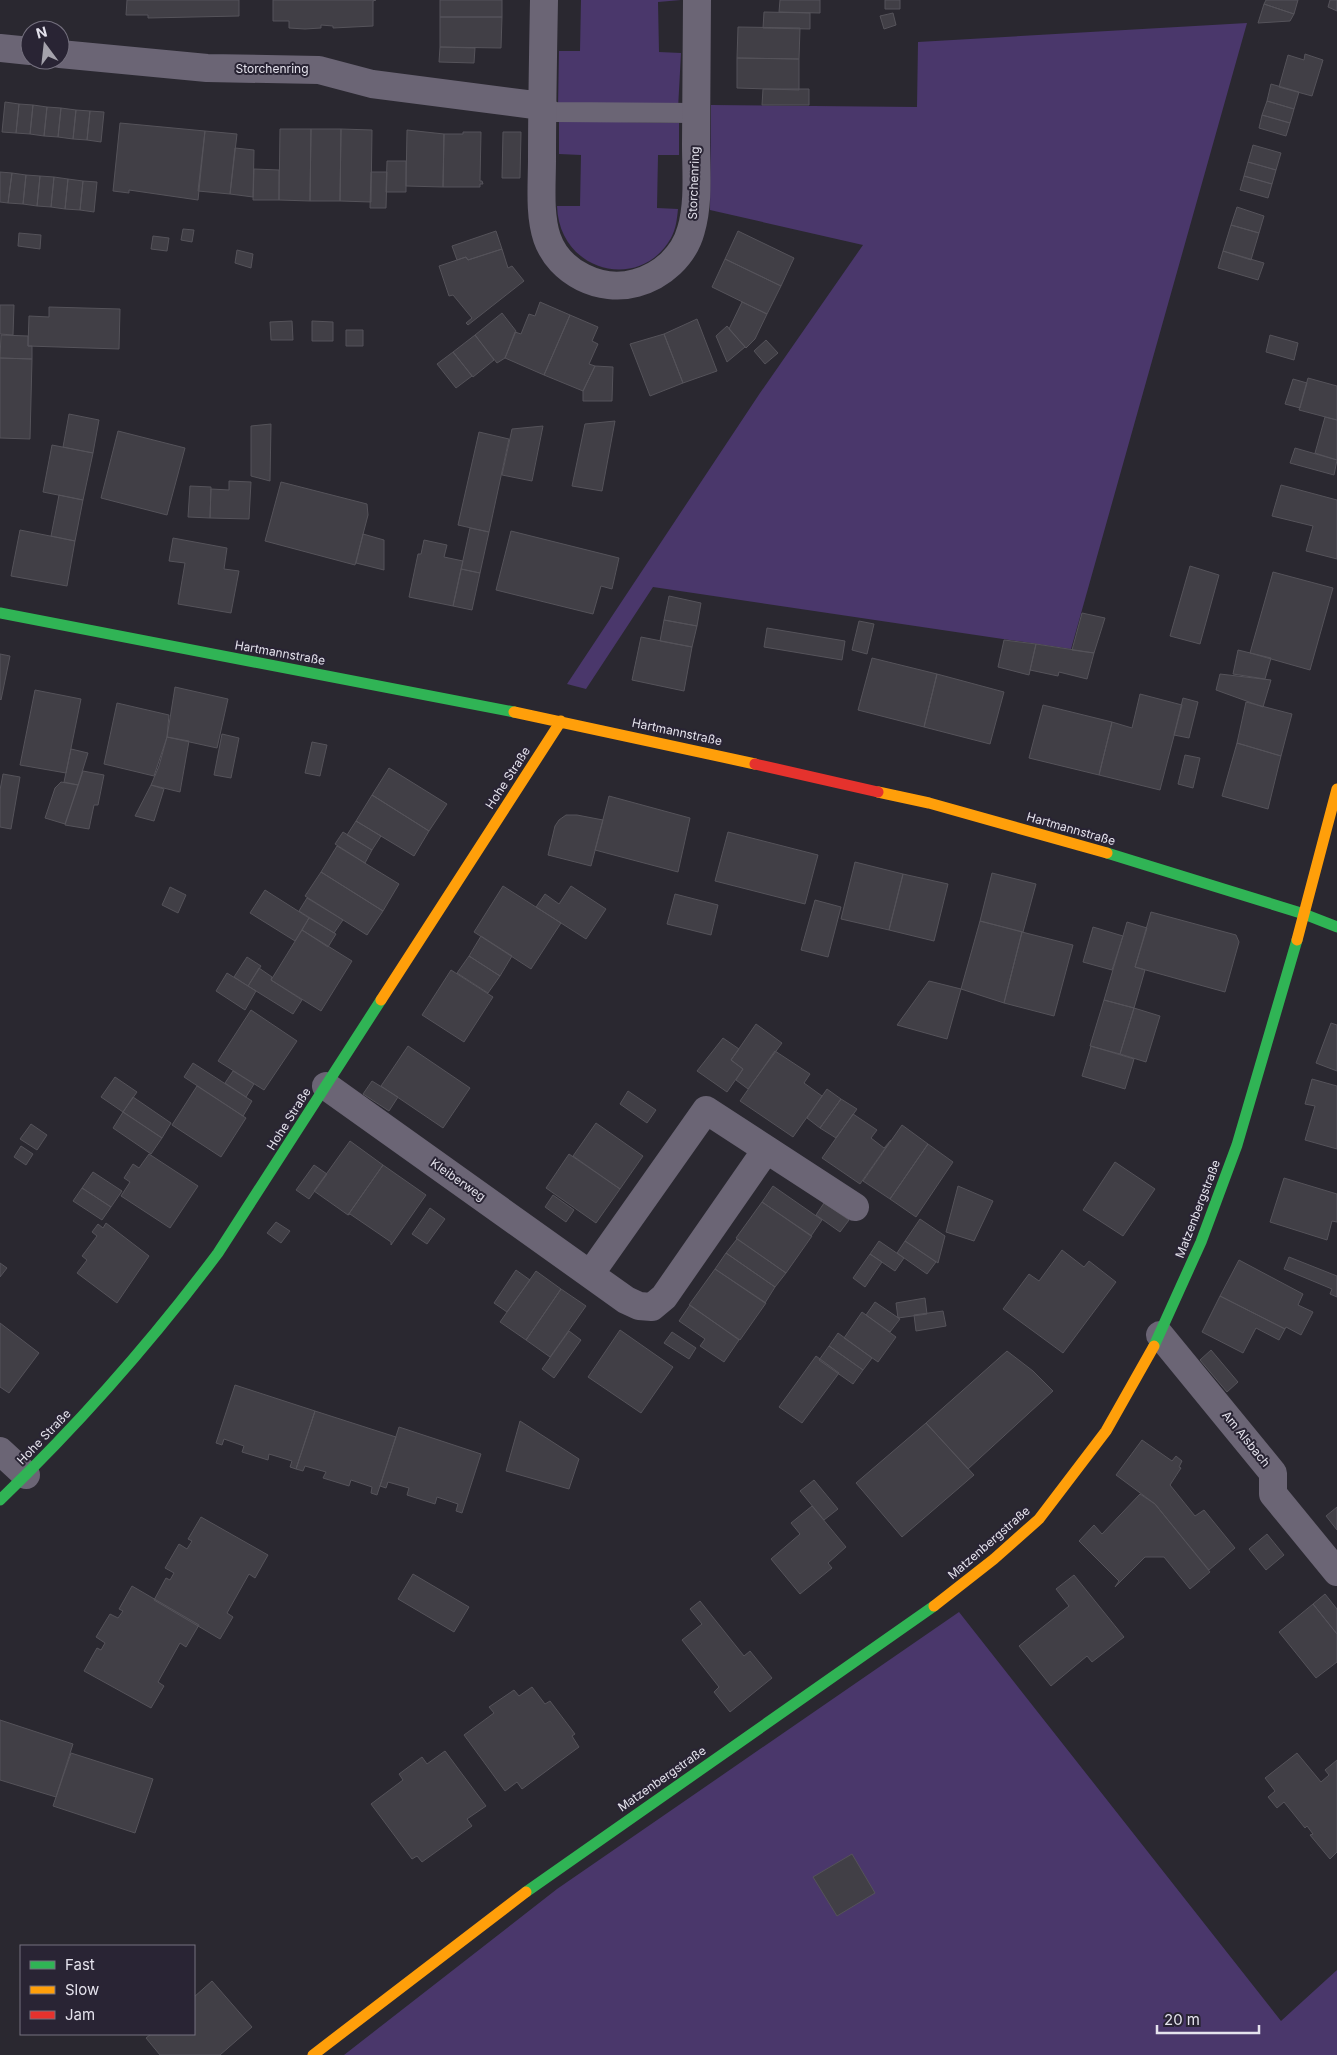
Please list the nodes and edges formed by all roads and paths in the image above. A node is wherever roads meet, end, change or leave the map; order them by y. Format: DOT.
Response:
graph roads {
  1 [pos="544,0"];
  2 [pos="697,0"];
  3 [pos="0,48"];
  4 [pos="20,50"];
  5 [pos="70,55"];
  6 [pos="542,106"];
  7 [pos="696,113"];
  8 [pos="0,613"];
  9 [pos="561,721"];
  10 [pos="1337,788"];
  11 [pos="1304,914"];
  12 [pos="1337,927"];
  13 [pos="326,1086"];
  14 [pos="766,1150"];
  15 [pos="855,1207"];
  16 [pos="591,1273"];
  17 [pos="1160,1335"];
  18 [pos="0,1451"];
  19 [pos="26,1475"];
  20 [pos="0,1500"];
  21 [pos="1337,1572"];
  22 [pos="313,2055"];
  1 -- 6 [label="street, Storchenring"];
  2 -- 7 [label="street, Storchenring"];
  3 -- 4 [label="street"];
  5 -- 6 [label="street, Storchenring"];
  6 -- 7 [label="lane, Storchenring"];
  6 -- 7 [label="street, Storchenring"];
  8 -- 9 [label="street, Hartmannstraße"];
  9 -- 11 [label="street, Hartmannstraße"];
  9 -- 13 [label="street, Hohe Straße"];
  10 -- 11 [label="street, Matzenbergstraße"];
  11 -- 12 [label="street, Hartmannstraße"];
  11 -- 17 [label="street, Matzenbergstraße"];
  13 -- 16 [label="street, Kleiberweg"];
  13 -- 19 [label="street, Hohe Straße"];
  14 -- 15 [label="street"];
  14 -- 16 [label="street, Kleiberweg"];
  14 -- 16 [label="street"];
  17 -- 21 [label="street, Am Alsbach"];
  17 -- 22 [label="street, Matzenbergstraße"];
  18 -- 19 [label="street"];
  19 -- 20 [label="street, Hohe Straße"];
}
